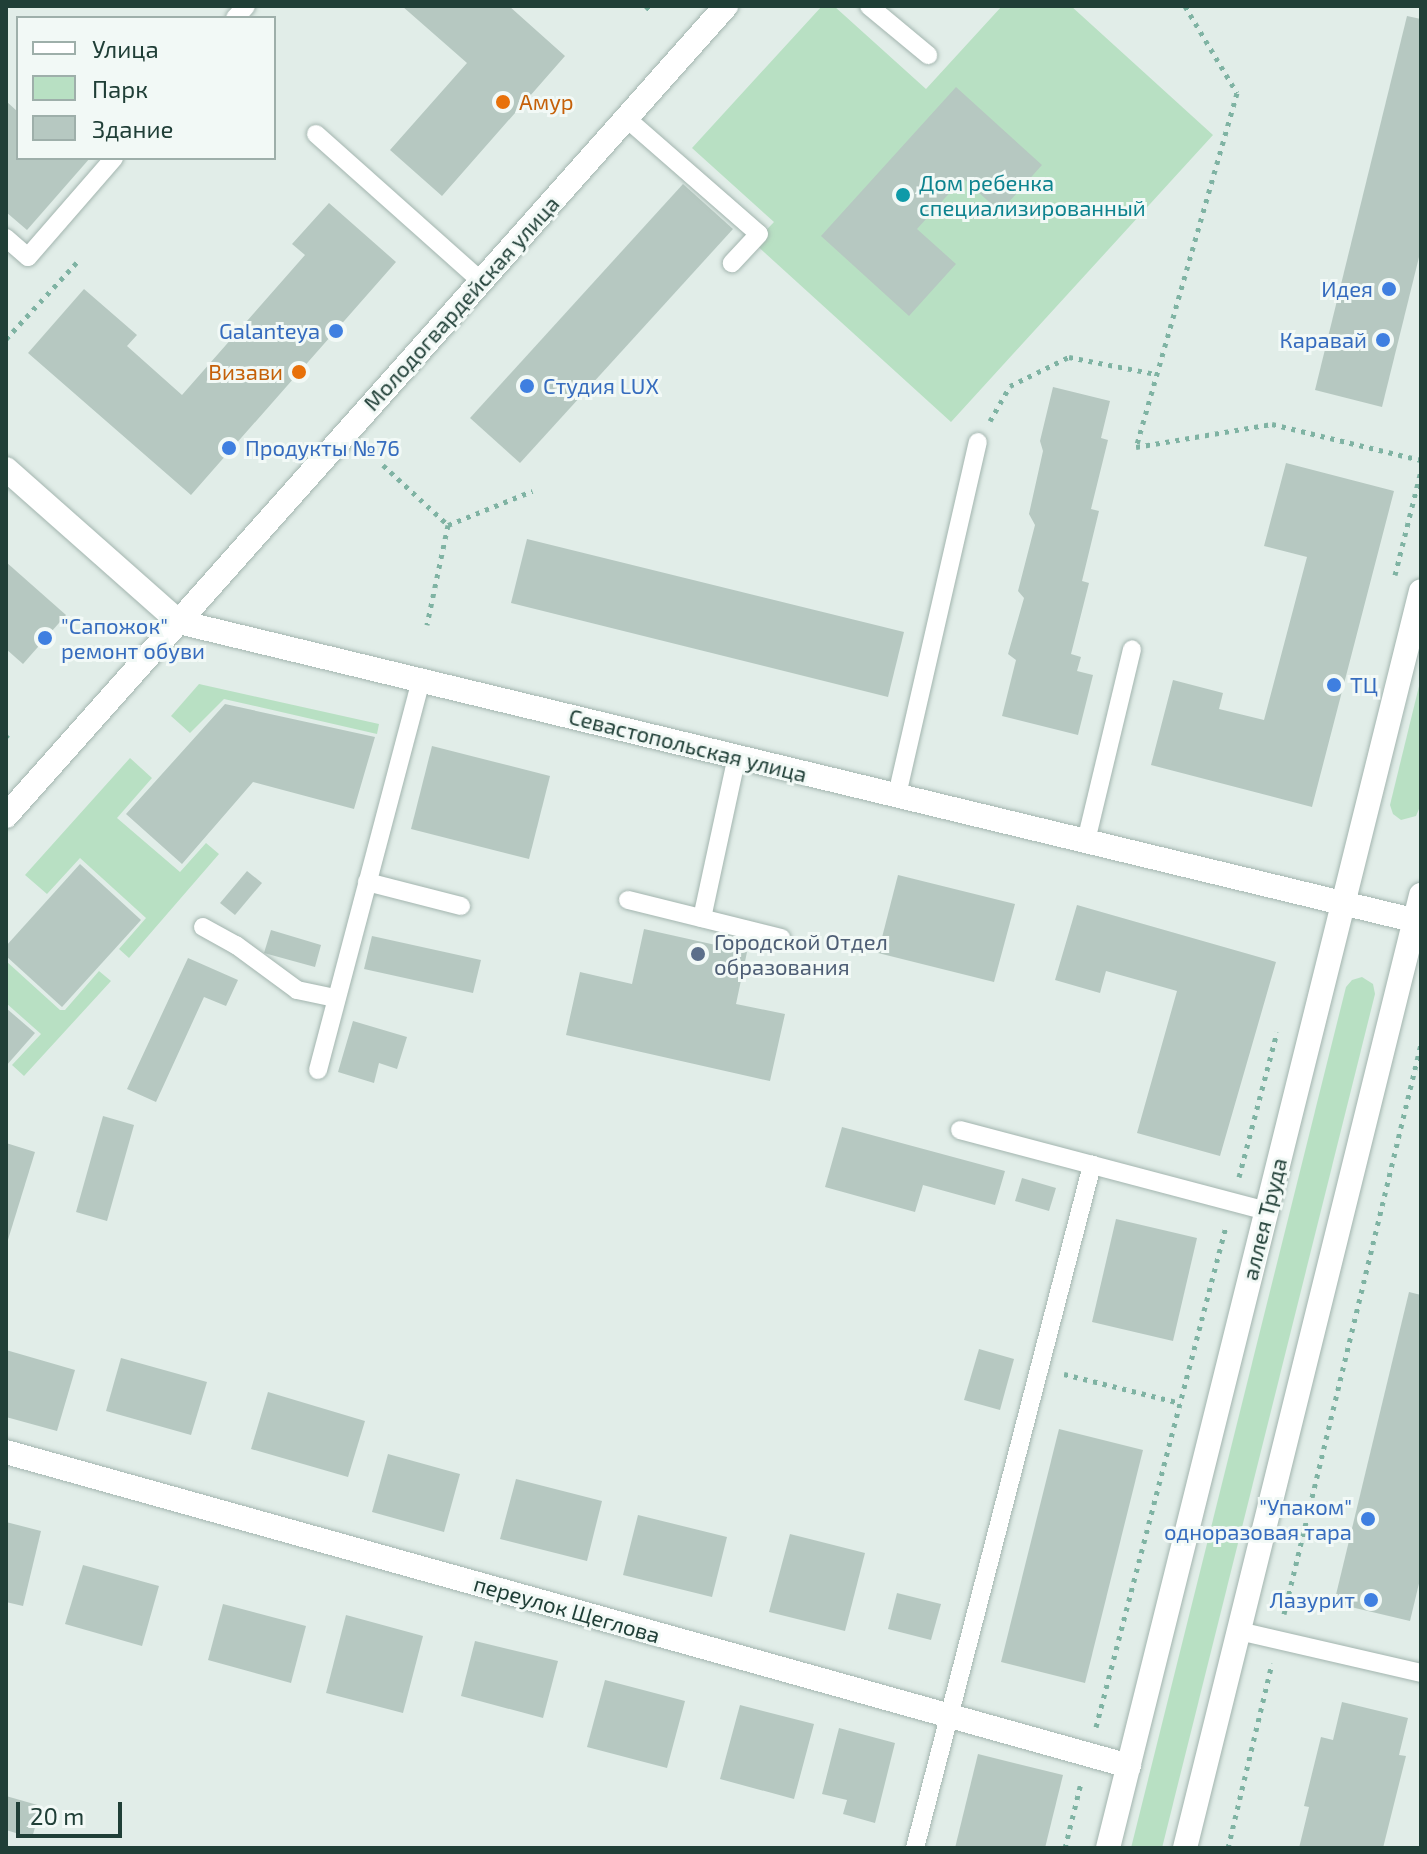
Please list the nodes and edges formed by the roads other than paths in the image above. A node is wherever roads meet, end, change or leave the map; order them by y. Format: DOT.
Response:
graph roads {
  1 [pos="726,6"];
  2 [pos="869,6"];
  3 [pos="928,55"];
  4 [pos="626,118"];
  5 [pos="316,134"];
  6 [pos="112,160"];
  7 [pos="6,238"];
  8 [pos="732,263"];
  9 [pos="481,281"];
  10 [pos="978,442"];
  11 [pos="6,469"];
  12 [pos="1421,591"];
  13 [pos="179,622"];
  14 [pos="1132,649"];
  15 [pos="421,681"];
  16 [pos="737,756"];
  17 [pos="897,795"];
  18 [pos="6,816"];
  19 [pos="1086,841"];
  20 [pos="367,882"];
  21 [pos="1421,895"];
  22 [pos="628,900"];
  23 [pos="1343,903"];
  24 [pos="461,906"];
  25 [pos="702,918"];
  26 [pos="1418,921"];
  27 [pos="203,927"];
  28 [pos="781,938"];
  29 [pos="336,998"];
  30 [pos="318,1070"];
  31 [pos="960,1130"];
  32 [pos="1092,1165"];
  33 [pos="1266,1211"];
  34 [pos="6,1452"];
  35 [pos="1239,1631"];
  36 [pos="1421,1673"];
  37 [pos="949,1716"];
  38 [pos="1129,1766"];
  39 [pos="915,1848"];
  40 [pos="1108,1848"];
  41 [pos="1185,1848"];
  1 -- 4 [label="street, Молодогвардейская улица"];
  2 -- 3 [label="lane"];
  4 -- 8 [label="lane"];
  4 -- 9 [label="street, Молодогвардейская улица"];
  5 -- 9 [label="lane"];
  6 -- 7 [label="lane"];
  9 -- 13 [label="street, Молодогвардейская улица"];
  10 -- 17 [label="lane"];
  11 -- 13 [label="street, Севастопольская улица"];
  12 -- 23 [label="street, аллея Труда"];
  13 -- 15 [label="street, Севастопольская улица"];
  13 -- 18 [label="street, Молодогвардейская улица"];
  14 -- 19 [label="lane"];
  15 -- 16 [label="street, Севастопольская улица"];
  15 -- 20 [label="lane"];
  16 -- 17 [label="street, Севастопольская улица"];
  16 -- 25 [label="lane"];
  17 -- 19 [label="street, Севастопольская улица"];
  19 -- 23 [label="street, Севастопольская улица"];
  20 -- 24 [label="lane"];
  20 -- 29 [label="lane"];
  21 -- 26 [label="street"];
  22 -- 25 [label="lane"];
  23 -- 26 [label="street, Севастопольская улица"];
  23 -- 33 [label="street, аллея Труда"];
  25 -- 28 [label="lane"];
  26 -- 35 [label="street"];
  27 -- 29 [label="lane"];
  29 -- 30 [label="lane"];
  31 -- 32 [label="lane"];
  32 -- 33 [label="lane"];
  32 -- 37 [label="lane"];
  33 -- 38 [label="street, аллея Труда"];
  34 -- 37 [label="street, переулок Щеглова"];
  35 -- 36 [label="lane"];
  35 -- 41 [label="street"];
  37 -- 38 [label="street, переулок Щеглова"];
  37 -- 39 [label="lane"];
  38 -- 40 [label="street, аллея Труда"];
}
